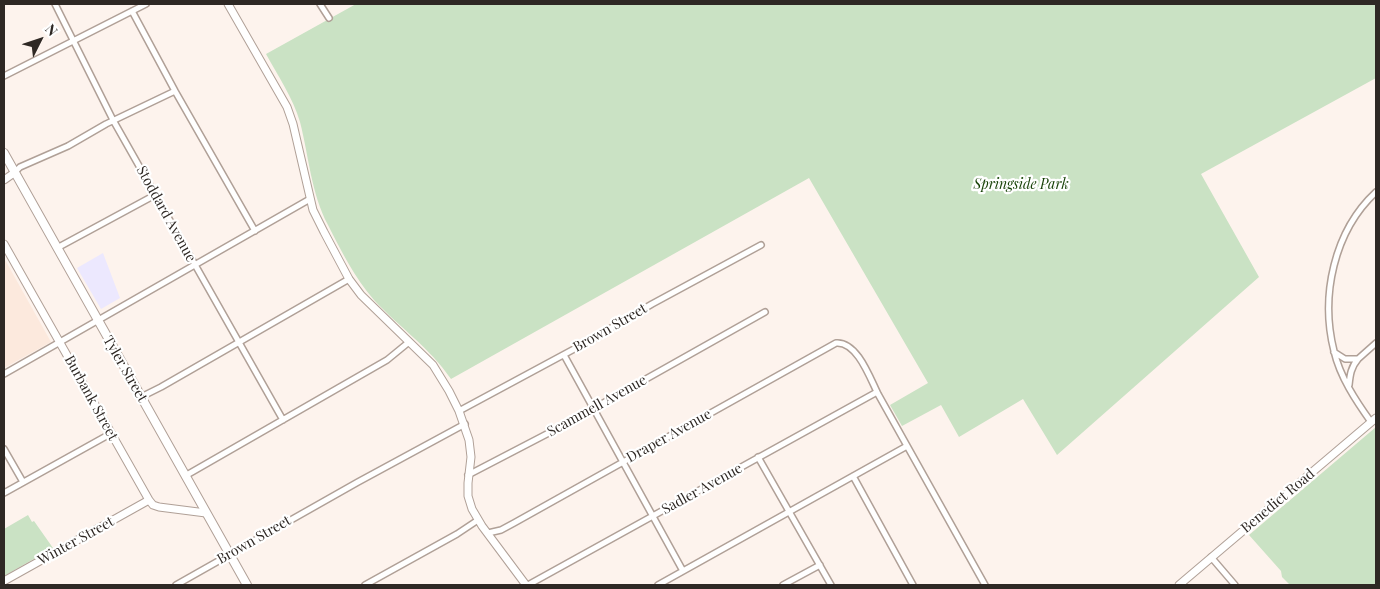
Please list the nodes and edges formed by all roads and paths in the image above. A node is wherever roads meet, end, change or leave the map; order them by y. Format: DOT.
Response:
graph roads {
  1 [pos="55,4"];
  2 [pos="146,4"];
  3 [pos="228,4"];
  4 [pos="320,4"];
  5 [pos="132,11"];
  6 [pos="329,18"];
  7 [pos="74,40"];
  8 [pos="4,76"];
  9 [pos="175,91"];
  10 [pos="113,120"];
  11 [pos="4,153"];
  12 [pos="14,173"];
  13 [pos="4,180"];
  14 [pos="1376,192"];
  15 [pos="155,195"];
  16 [pos="310,200"];
  17 [pos="256,231"];
  18 [pos="4,244"];
  19 [pos="761,245"];
  20 [pos="57,248"];
  21 [pos="194,264"];
  22 [pos="350,279"];
  23 [pos="765,312"];
  24 [pos="96,320"];
  25 [pos="239,341"];
  26 [pos="60,342"];
  27 [pos="409,342"];
  28 [pos="1376,342"];
  29 [pos="1334,351"];
  30 [pos="564,355"];
  31 [pos="1358,359"];
  32 [pos="4,374"];
  33 [pos="1349,388"];
  34 [pos="877,392"];
  35 [pos="141,397"];
  36 [pos="592,409"];
  37 [pos="460,411"];
  38 [pos="283,420"];
  39 [pos="1373,420"];
  40 [pos="464,424"];
  41 [pos="110,434"];
  42 [pos="907,446"];
  43 [pos="4,449"];
  44 [pos="758,457"];
  45 [pos="623,462"];
  46 [pos="468,475"];
  47 [pos="185,476"];
  48 [pos="853,476"];
  49 [pos="23,482"];
  50 [pos="4,493"];
  51 [pos="149,500"];
  52 [pos="789,512"];
  53 [pos="206,513"];
  54 [pos="654,516"];
  55 [pos="478,520"];
  56 [pos="488,533"];
  57 [pos="230,555"];
  58 [pos="1211,558"];
  59 [pos="820,565"];
  60 [pos="683,571"];
  61 [pos="4,581"];
  62 [pos="176,585"];
  63 [pos="247,585"];
  64 [pos="365,585"];
  65 [pos="527,585"];
  66 [pos="658,585"];
  67 [pos="783,585"];
  68 [pos="831,585"];
  69 [pos="913,585"];
  70 [pos="985,585"];
  71 [pos="1179,585"];
  72 [pos="1235,585"];
  1 -- 7 [label="street, Stoddard Avenue"];
  2 -- 5 [label="street"];
  3 -- 16 [label="street"];
  4 -- 6 [label="street"];
  5 -- 7 [label="street"];
  5 -- 9 [label="street"];
  7 -- 8 [label="street"];
  7 -- 10 [label="street, Stoddard Avenue"];
  9 -- 10 [label="street"];
  9 -- 17 [label="street"];
  10 -- 12 [label="street"];
  10 -- 15 [label="street, Stoddard Avenue"];
  11 -- 12 [label="main road, Tyler Street"];
  12 -- 13 [label="street"];
  12 -- 20 [label="main road, Tyler Street"];
  14 -- 29 [label="street"];
  15 -- 20 [label="street"];
  15 -- 21 [label="street, Stoddard Avenue"];
  16 -- 17 [label="street"];
  16 -- 22 [label="street"];
  17 -- 21 [label="street"];
  18 -- 26 [label="street, Burbank Street"];
  19 -- 30 [label="street, Brown Street"];
  20 -- 24 [label="main road, Tyler Street"];
  21 -- 24 [label="street"];
  21 -- 25 [label="street, Stoddard Avenue"];
  22 -- 25 [label="street"];
  22 -- 27 [label="street"];
  23 -- 36 [label="street, Scammell Avenue"];
  24 -- 26 [label="street"];
  24 -- 35 [label="main road, Tyler Street"];
  25 -- 35 [label="street"];
  25 -- 38 [label="street, Stoddard Avenue"];
  26 -- 32 [label="street"];
  26 -- 41 [label="street, Burbank Street"];
  27 -- 37 [label="street"];
  27 -- 38 [label="street"];
  28 -- 31 [label="street"];
  29 -- 31 [label="street"];
  29 -- 33 [label="street"];
  30 -- 36 [label="street"];
  30 -- 37 [label="street, Brown Street"];
  31 -- 33 [label="street"];
  33 -- 39 [label="street"];
  34 -- 42 [label="street"];
  34 -- 44 [label="street, Sadler Avenue"];
  34 -- 45 [label="street, Draper Avenue"];
  35 -- 47 [label="main road, Tyler Street"];
  36 -- 45 [label="street"];
  36 -- 46 [label="street, Scammell Avenue"];
  37 -- 40 [label="street"];
  38 -- 47 [label="street"];
  39 -- 58 [label="street, Benedict Road"];
  40 -- 46 [label="street"];
  40 -- 57 [label="street, Brown Street"];
  41 -- 49 [label="street"];
  41 -- 51 [label="street, Burbank Street"];
  42 -- 48 [label="street"];
  42 -- 70 [label="street"];
  43 -- 49 [label="street"];
  44 -- 52 [label="street"];
  44 -- 54 [label="street, Sadler Avenue"];
  45 -- 54 [label="street"];
  45 -- 56 [label="street, Draper Avenue"];
  46 -- 55 [label="street"];
  47 -- 53 [label="main road, Tyler Street"];
  48 -- 52 [label="street"];
  48 -- 69 [label="street"];
  49 -- 50 [label="street"];
  51 -- 53 [label="street"];
  51 -- 61 [label="street, Winter Street"];
  52 -- 59 [label="street"];
  52 -- 60 [label="street"];
  53 -- 57 [label="main road, Tyler Street"];
  54 -- 60 [label="street"];
  54 -- 65 [label="street, Sadler Avenue"];
  55 -- 56 [label="street"];
  55 -- 64 [label="street"];
  56 -- 65 [label="street"];
  57 -- 62 [label="street, Brown Street"];
  57 -- 63 [label="main road, Tyler Street"];
  58 -- 71 [label="street, Benedict Road"];
  58 -- 72 [label="street"];
  59 -- 67 [label="street"];
  59 -- 68 [label="street"];
  60 -- 66 [label="street"];
}
